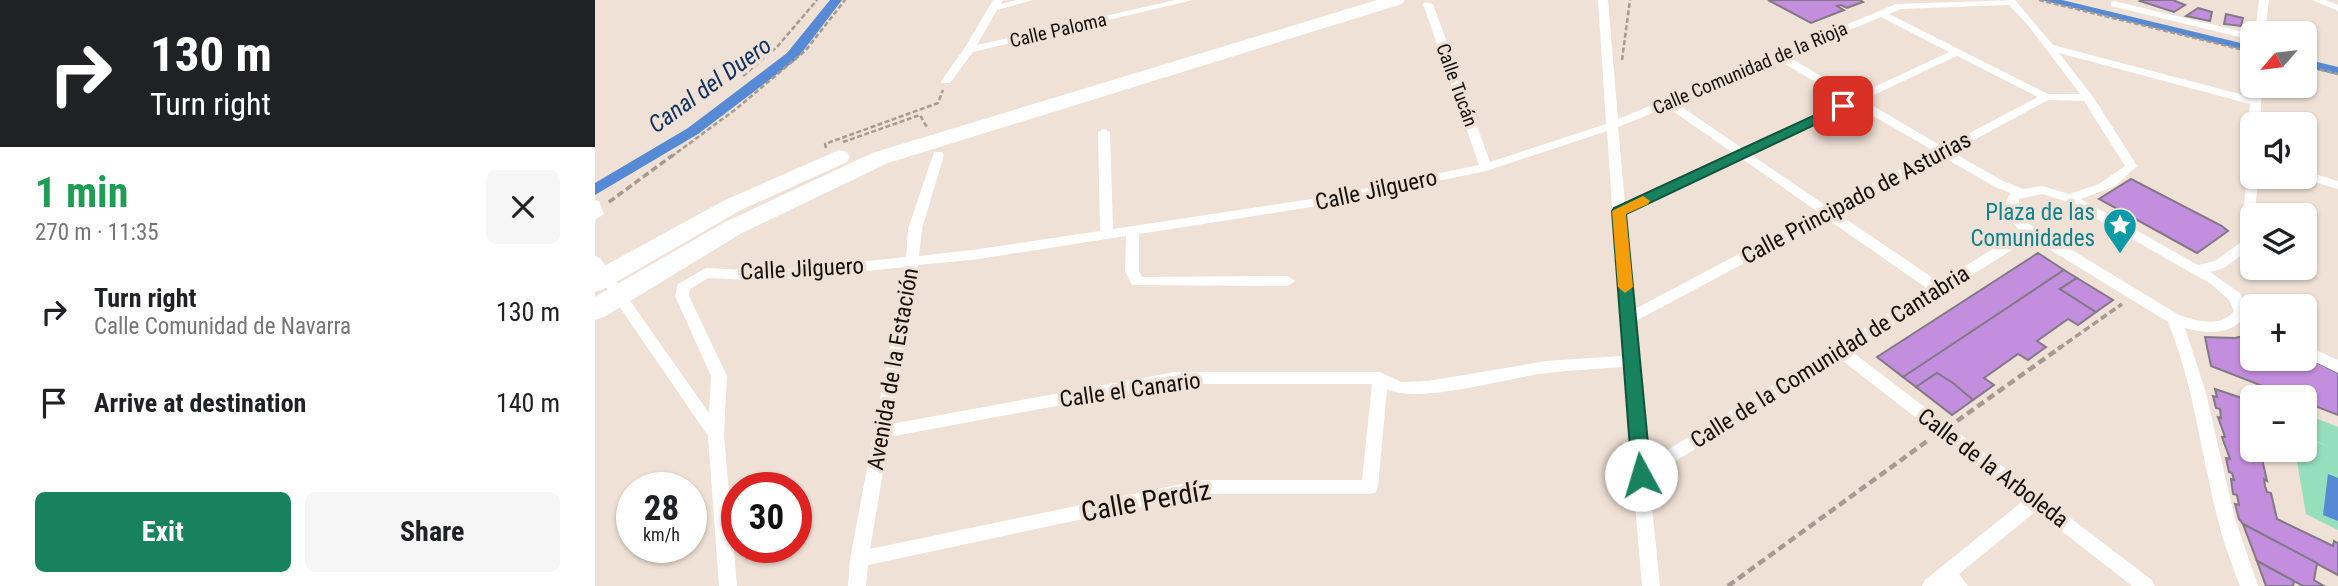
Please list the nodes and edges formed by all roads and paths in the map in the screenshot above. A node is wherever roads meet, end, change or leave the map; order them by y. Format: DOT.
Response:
graph roads {
  1 [pos="817,0"];
  2 [pos="845,0"];
  3 [pos="1028,0"];
  4 [pos="1188,0"];
  5 [pos="1347,0"];
  6 [pos="1396,0"];
  7 [pos="1603,0"];
  8 [pos="1630,0"];
  9 [pos="2039,0"];
  10 [pos="2264,0"];
  11 [pos="2316,0"];
  12 [pos="2010,1"];
  13 [pos="2119,1"];
  14 [pos="997,4"];
  15 [pos="1428,4"];
  16 [pos="2338,8"];
  17 [pos="1880,13"];
  18 [pos="2261,21"];
  19 [pos="2240,34"];
  20 [pos="2050,47"];
  21 [pos="2240,49"];
  22 [pos="969,50"];
  23 [pos="1957,52"];
  24 [pos="1779,56"];
  25 [pos="2317,69"];
  26 [pos="1609,72"];
  27 [pos="2338,74"];
  28 [pos="743,76"];
  29 [pos="946,81"];
  30 [pos="2046,97"];
  31 [pos="2088,98"];
  32 [pos="2256,98"];
  33 [pos="1855,100"];
  34 [pos="2256,102"];
  35 [pos="1668,103"];
  36 [pos="2255,112"];
  37 [pos="914,114"];
  38 [pos="1614,125"];
  39 [pos="1104,132"];
  40 [pos="1942,151"];
  41 [pos="938,155"];
  42 [pos="1742,155"];
  43 [pos="1486,167"];
  44 [pos="2317,179"];
  45 [pos="2338,185"];
  46 [pos="2251,189"];
  47 [pos="2017,196"];
  48 [pos="2086,200"];
  49 [pos="596,210"];
  50 [pos="1619,211"];
  51 [pos="1830,213"];
  52 [pos="1133,230"];
  53 [pos="2021,233"];
  54 [pos="1107,234"];
  55 [pos="595,261"];
  56 [pos="912,262"];
  57 [pos="2219,265"];
  58 [pos="2197,270"];
  59 [pos="1288,281"];
  60 [pos="2216,281"];
  61 [pos="595,283"];
  62 [pos="1941,290"];
  63 [pos="2135,295"];
  64 [pos="595,310"];
  65 [pos="2240,310"];
  66 [pos="1628,319"];
  67 [pos="2174,319"];
  68 [pos="2240,319"];
  69 [pos="2192,325"];
  70 [pos="2185,342"];
  71 [pos="1840,351"];
  72 [pos="2317,356"];
  73 [pos="1630,361"];
  74 [pos="2338,367"];
  75 [pos="1380,379"];
  76 [pos="1943,430"];
  77 [pos="882,432"];
  78 [pos="716,435"];
  79 [pos="1641,475"];
  80 [pos="2036,501"];
  81 [pos="859,559"];
  82 [pos="1945,582"];
  83 [pos="728,586"];
  84 [pos="857,586"];
  85 [pos="1651,586"];
  86 [pos="1728,586"];
  87 [pos="2146,586"];
  88 [pos="2249,586"];
  1 -- 28 [label="path"];
  2 -- 49 [label="path"];
  3 -- 14 [label="street"];
  4 -- 22 [label="street, Calle Paloma"];
  5 -- 61 [label="highway"];
  6 -- 64 [label="highway"];
  7 -- 26 [label="street"];
  8 -- 26 [label="path"];
  9 -- 21 [label="path"];
  10 -- 18 [label="street"];
  11 -- 16 [label="street"];
  12 -- 17 [label="street, Calle Comunidad de la Rioja"];
  12 -- 20 [label="street"];
  13 -- 19 [label="street"];
  14 -- 22 [label="street"];
  15 -- 43 [label="street, Calle Tucán"];
  17 -- 23 [label="street"];
  17 -- 24 [label="street, Calle Comunidad de la Rioja"];
  20 -- 31 [label="street"];
  20 -- 34 [label="street"];
  22 -- 29 [label="street"];
  23 -- 30 [label="street"];
  23 -- 33 [label="street"];
  24 -- 33 [label="street"];
  24 -- 35 [label="street, Calle Comunidad de la Rioja"];
  25 -- 27 [label="path"];
  26 -- 38 [label="street"];
  29 -- 37 [label="path"];
  30 -- 31 [label="street, Calle Principado de Asturias"];
  30 -- 40 [label="street, Calle Principado de Asturias"];
  31 -- 48 [label="street"];
  32 -- 34 [label="street"];
  33 -- 40 [label="street"];
  33 -- 42 [label="street"];
  34 -- 36 [label="street"];
  35 -- 38 [label="street, Calle Comunidad de la Rioja"];
  35 -- 42 [label="street"];
  38 -- 43 [label="street, Calle Jilguero"];
  38 -- 50 [label="street"];
  39 -- 54 [label="street"];
  40 -- 47 [label="street"];
  40 -- 51 [label="street, Calle Principado de Asturias"];
  41 -- 56 [label="street, Avenida de la Estación"];
  42 -- 50 [label="street"];
  42 -- 51 [label="street"];
  43 -- 52 [label="street, Calle Jilguero"];
  44 -- 45 [label="street"];
  46 -- 57 [label="street"];
  47 -- 48 [label="street"];
  47 -- 53 [label="street"];
  48 -- 58 [label="street"];
  50 -- 66 [label="street"];
  51 -- 62 [label="street"];
  51 -- 66 [label="street, Calle Principado de Asturias"];
  52 -- 54 [label="street, Calle Jilguero"];
  52 -- 59 [label="street"];
  53 -- 62 [label="street, Calle de la Comunidad de Cantabria"];
  53 -- 63 [label="street"];
  54 -- 56 [label="street, Calle Jilguero"];
  55 -- 78 [label="street"];
  56 -- 77 [label="street, Avenida de la Estación"];
  56 -- 78 [label="street, Calle Jilguero"];
  57 -- 58 [label="street"];
  57 -- 60 [label="street"];
  58 -- 60 [label="street"];
  60 -- 65 [label="street"];
  62 -- 71 [label="street, Calle de la Comunidad de Cantabria"];
  63 -- 67 [label="street"];
  63 -- 76 [label="path"];
  66 -- 73 [label="street"];
  67 -- 69 [label="street"];
  67 -- 70 [label="street"];
  68 -- 69 [label="street"];
  69 -- 70 [label="street"];
  70 -- 88 [label="street"];
  71 -- 76 [label="street, Calle de la Arboleda"];
  71 -- 79 [label="street, Calle de la Comunidad de Cantabria"];
  72 -- 74 [label="street"];
  73 -- 75 [label="street, Calle el Canario"];
  73 -- 79 [label="street"];
  75 -- 77 [label="street, Calle el Canario"];
  75 -- 81 [label="street, Calle Perdíz"];
  76 -- 80 [label="street, Calle de la Arboleda"];
  76 -- 86 [label="path"];
  77 -- 81 [label="street, Avenida de la Estación"];
  78 -- 83 [label="street"];
  79 -- 85 [label="street"];
  80 -- 82 [label="street"];
  80 -- 87 [label="street, Calle de la Arboleda"];
  81 -- 84 [label="street, Avenida de la Estación"];
}
